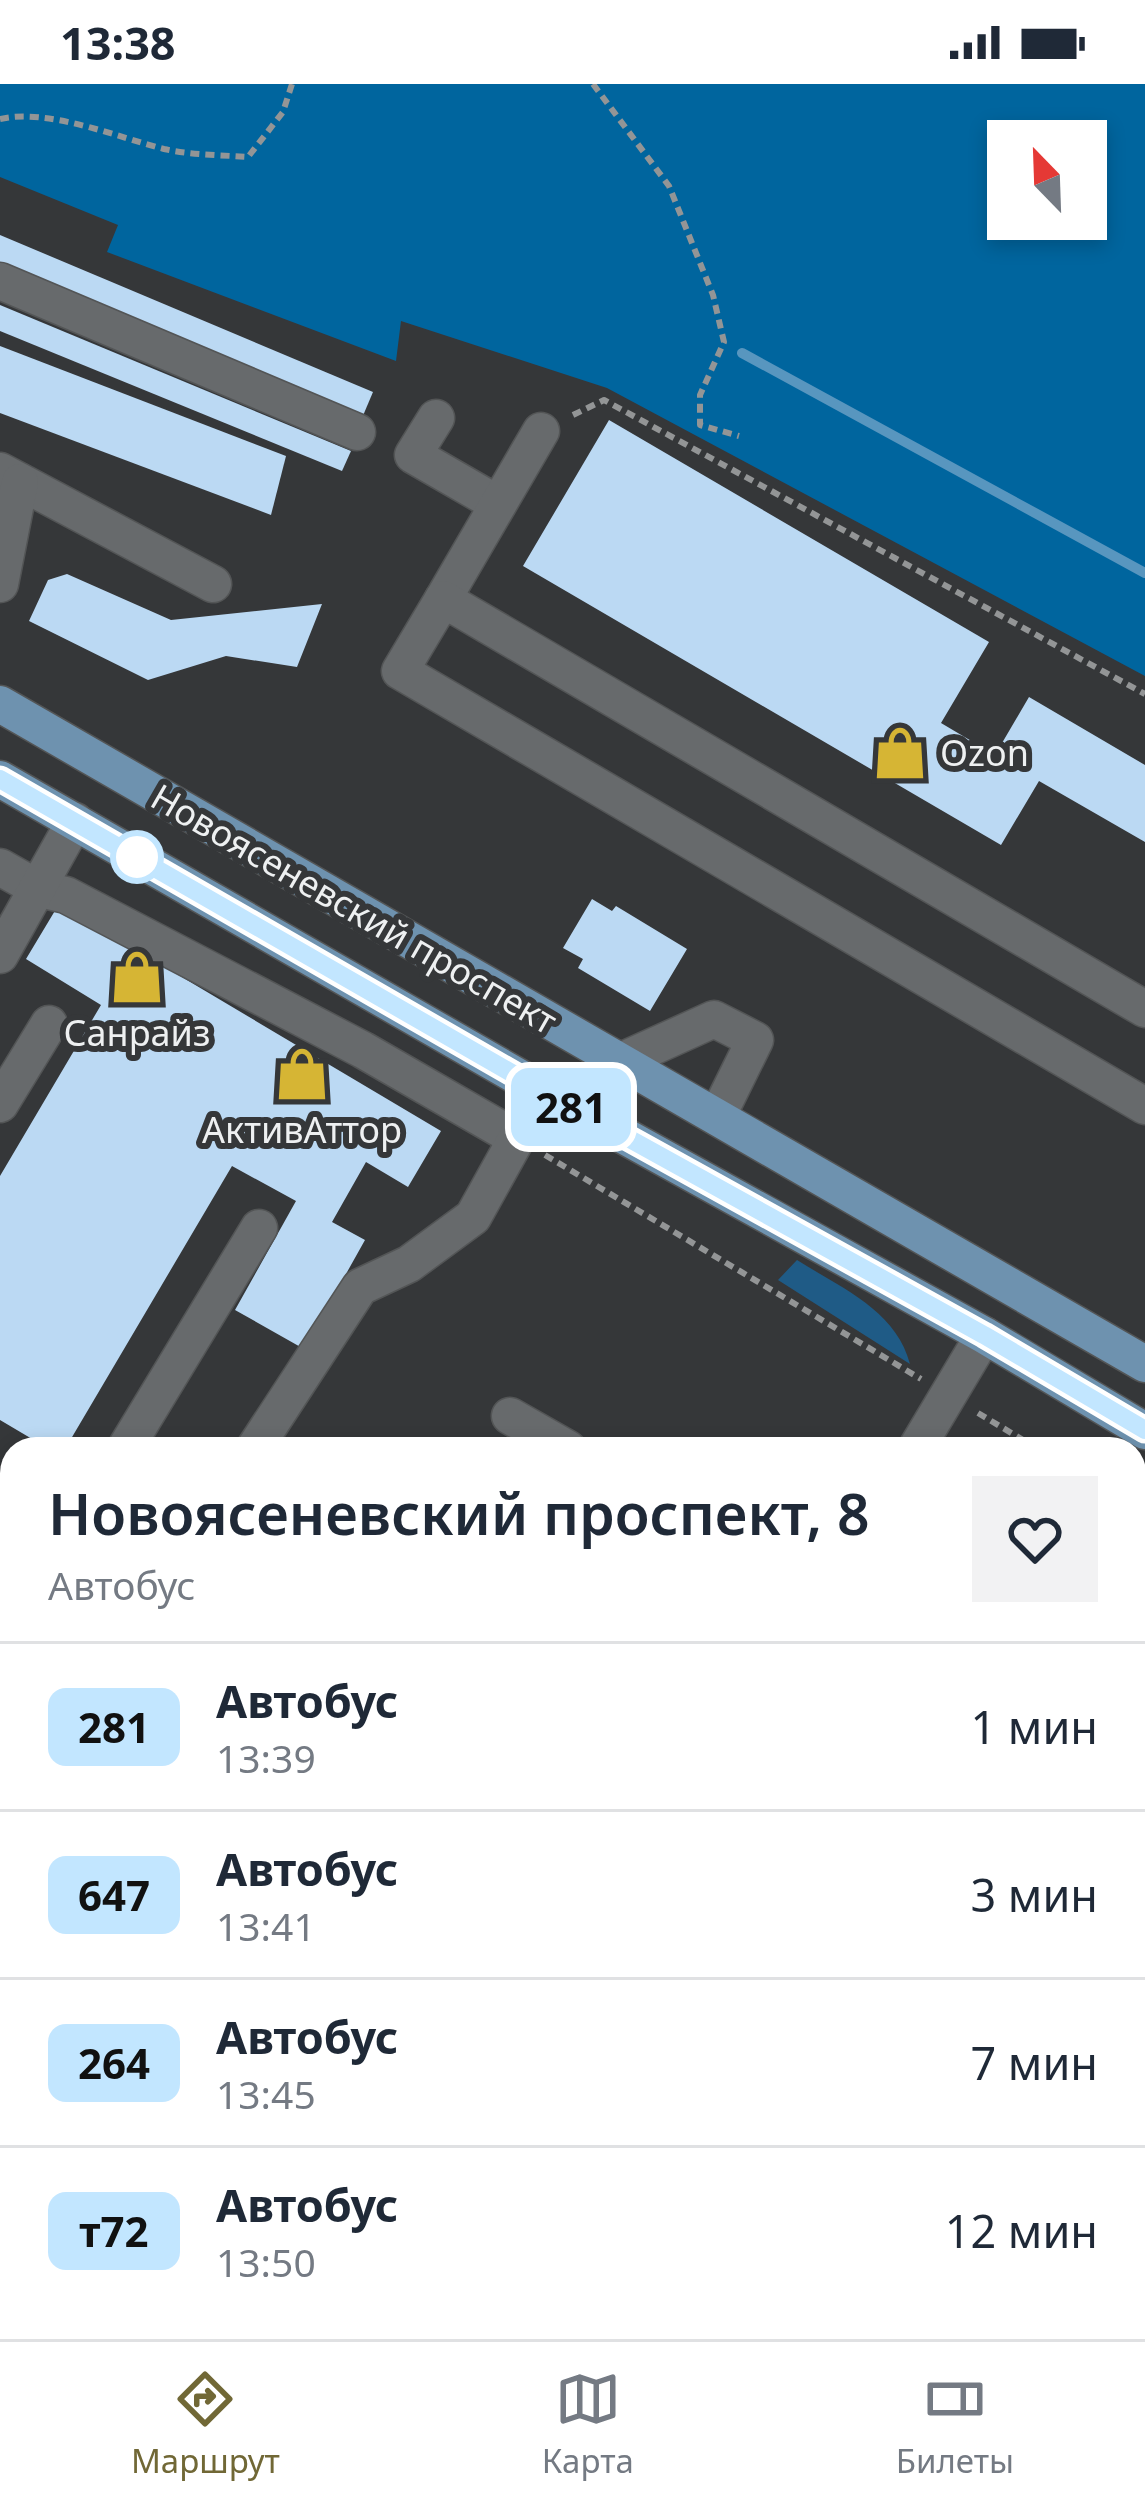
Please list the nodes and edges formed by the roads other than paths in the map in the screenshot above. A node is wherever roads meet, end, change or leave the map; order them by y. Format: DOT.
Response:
graph roads {
  1 [pos="0,281"];
  2 [pos="436,418"];
  3 [pos="541,431"];
  4 [pos="358,432"];
  5 [pos="10,477"];
  6 [pos="498,504"];
  7 [pos="0,584"];
  8 [pos="213,584"];
  9 [pos="443,599"];
  10 [pos="0,704"];
  11 [pos="0,779"];
  12 [pos="75,821"];
  13 [pos="0,868"];
  14 [pos="39,889"];
  15 [pos="0,956"];
  16 [pos="1145,1009"];
  17 [pos="49,1024"];
  18 [pos="619,1062"];
  19 [pos="543,1091"];
  20 [pos="0,1104"];
  21 [pos="1145,1106"];
  22 [pos="717,1117"];
  23 [pos="516,1138"];
  24 [pos="259,1228"];
  25 [pos="984,1335"];
  26 [pos="1145,1364"];
  27 [pos="510,1416"];
  28 [pos="1145,1431"];
  29 [pos="132,1437"];
  30 [pos="262,1437"];
  31 [pos="547,1437"];
  32 [pos="923,1437"];
  1 -- 4 [label="street"];
  2 -- 6 [label="street"];
  3 -- 6 [label="street"];
  5 -- 7 [label="street"];
  5 -- 8 [label="street"];
  6 -- 9 [label="street"];
  9 -- 16 [label="street"];
  9 -- 21 [label="street"];
  10 -- 18 [label="main road, Новоясеневский проспект"];
  11 -- 12 [label="main road, Новоясеневский проспект"];
  12 -- 14 [label="street"];
  12 -- 19 [label="main road, Новоясеневский проспект"];
  13 -- 14 [label="street"];
  14 -- 15 [label="street"];
  14 -- 23 [label="street"];
  17 -- 20 [label="street"];
  18 -- 22 [label="main road, Новоясеневский проспект"];
  18 -- 22 [label="street"];
  19 -- 23 [label="street"];
  19 -- 25 [label="main road, Новоясеневский проспект"];
  22 -- 26 [label="main road, Новоясеневский проспект"];
  23 -- 30 [label="street"];
  24 -- 29 [label="street"];
  25 -- 28 [label="main road, Новоясеневский проспект"];
  25 -- 32 [label="street"];
  27 -- 31 [label="street"];
}
